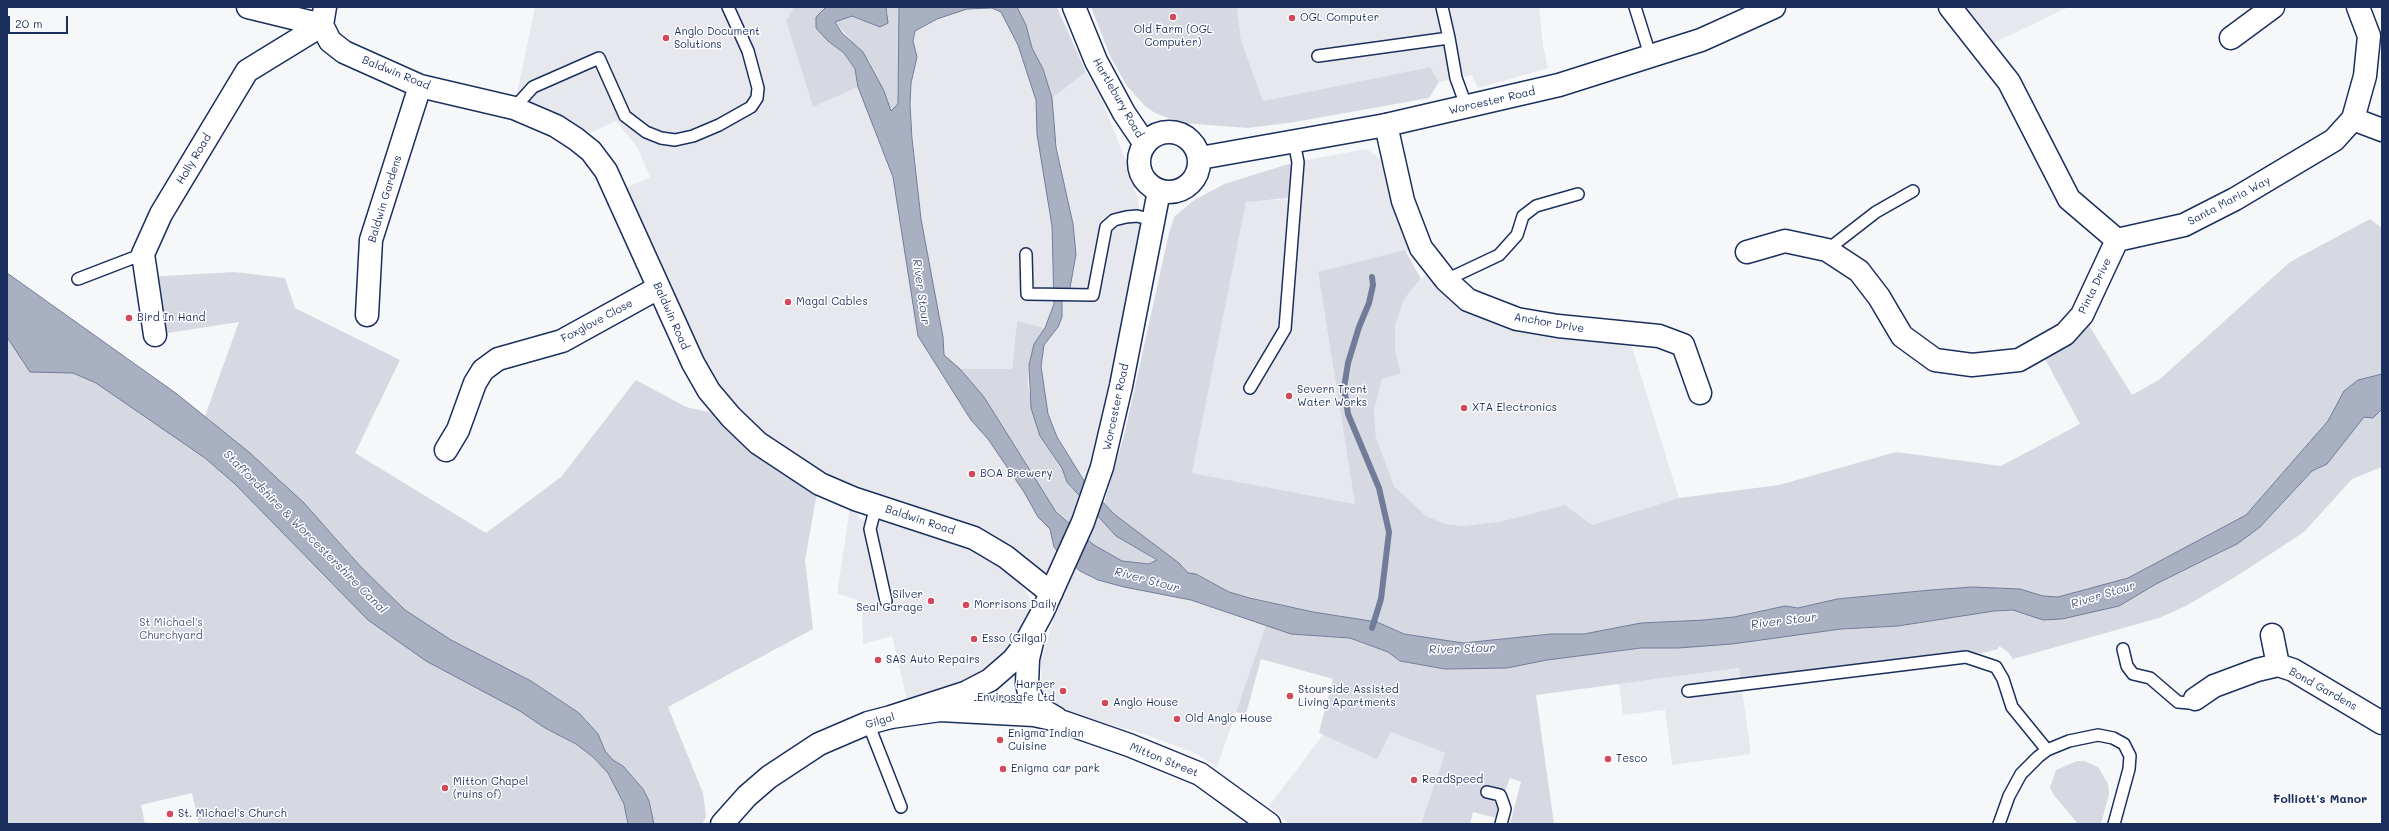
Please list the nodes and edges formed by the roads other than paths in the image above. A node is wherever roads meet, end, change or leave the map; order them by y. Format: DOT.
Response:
graph roads {
  1 [pos="248,7"];
  2 [pos="728,7"];
  3 [pos="1074,7"];
  4 [pos="1442,7"];
  5 [pos="1634,7"];
  6 [pos="1774,7"];
  7 [pos="1950,7"];
  8 [pos="2273,7"];
  9 [pos="2358,7"];
  10 [pos="324,16"];
  11 [pos="1449,38"];
  12 [pos="2231,38"];
  13 [pos="1318,56"];
  14 [pos="1651,58"];
  15 [pos="420,86"];
  16 [pos="514,108"];
  17 [pos="1467,108"];
  18 [pos="2353,119"];
  19 [pos="1386,125"];
  20 [pos="2382,130"];
  21 [pos="1294,142"];
  22 [pos="1145,144"];
  23 [pos="1200,158"];
  24 [pos="1159,191"];
  25 [pos="1913,191"];
  26 [pos="1578,194"];
  27 [pos="1153,220"];
  28 [pos="2117,240"];
  29 [pos="1827,250"];
  30 [pos="1747,252"];
  31 [pos="143,254"];
  32 [pos="1026,254"];
  33 [pos="78,280"];
  34 [pos="1446,280"];
  35 [pos="658,288"];
  36 [pos="367,315"];
  37 [pos="155,335"];
  38 [pos="1250,388"];
  39 [pos="1700,393"];
  40 [pos="446,450"];
  41 [pos="876,506"];
  42 [pos="1051,593"];
  43 [pos="886,601"];
  44 [pos="1042,613"];
  45 [pos="2272,635"];
  46 [pos="2123,649"];
  47 [pos="2278,665"];
  48 [pos="1688,691"];
  49 [pos="2195,699"];
  50 [pos="891,717"];
  51 [pos="2382,723"];
  52 [pos="868,724"];
  53 [pos="1069,725"];
  54 [pos="2047,750"];
  55 [pos="1487,792"];
  56 [pos="901,807"];
  57 [pos="722,824"];
  58 [pos="1269,824"];
  59 [pos="1501,824"];
  60 [pos="1999,824"];
  61 [pos="2114,824"];
  1 -- 10 [label="street"];
  2 -- 16 [label="lane"];
  3 -- 22 [label="street, Hartlebury Road"];
  4 -- 11 [label="lane"];
  5 -- 14 [label="lane"];
  6 -- 14 [label="street, Worcester Road"];
  7 -- 28 [label="street"];
  8 -- 12 [label="street"];
  9 -- 18 [label="street, Santa Maria Way"];
  10 -- 15 [label="street, Baldwin Road"];
  10 -- 31 [label="street, Holly Road"];
  11 -- 13 [label="lane"];
  11 -- 17 [label="lane"];
  14 -- 17 [label="street, Worcester Road"];
  15 -- 16 [label="street, Baldwin Road"];
  15 -- 36 [label="street, Baldwin Gardens"];
  16 -- 35 [label="street, Baldwin Road"];
  17 -- 19 [label="street, Worcester Road"];
  18 -- 20 [label="street"];
  18 -- 28 [label="street, Santa Maria Way"];
  19 -- 21 [label="street, Worcester Road"];
  19 -- 34 [label="street, Anchor Drive"];
  21 -- 23 [label="street, Worcester Road"];
  21 -- 38 [label="lane"];
  22 -- 23 [label="street"];
  22 -- 24 [label="street"];
  23 -- 24 [label="street"];
  24 -- 27 [label="street, Worcester Road"];
  25 -- 29 [label="lane"];
  26 -- 34 [label="lane"];
  27 -- 32 [label="lane"];
  27 -- 42 [label="street, Worcester Road"];
  28 -- 29 [label="street, Pinta Drive"];
  29 -- 30 [label="street, Pinta Drive"];
  31 -- 33 [label="lane"];
  31 -- 37 [label="street"];
  34 -- 39 [label="street, Anchor Drive"];
  35 -- 40 [label="street, Foxglove Close"];
  35 -- 41 [label="street, Baldwin Road"];
  41 -- 42 [label="street, Baldwin Road"];
  41 -- 43 [label="lane"];
  42 -- 44 [label="street, Worcester Road"];
  44 -- 50 [label="street"];
  44 -- 53 [label="street"];
  45 -- 47 [label="street"];
  46 -- 49 [label="lane"];
  47 -- 49 [label="street, Bond Gardens"];
  47 -- 51 [label="street, Bond Gardens"];
  48 -- 54 [label="lane"];
  50 -- 52 [label="street, Gilgal"];
  50 -- 53 [label="street, Gilgal"];
  52 -- 56 [label="lane"];
  52 -- 57 [label="street, Gilgal"];
  53 -- 58 [label="street, Mitton Street"];
  54 -- 60 [label="lane"];
  54 -- 61 [label="lane"];
  55 -- 59 [label="lane"];
}
